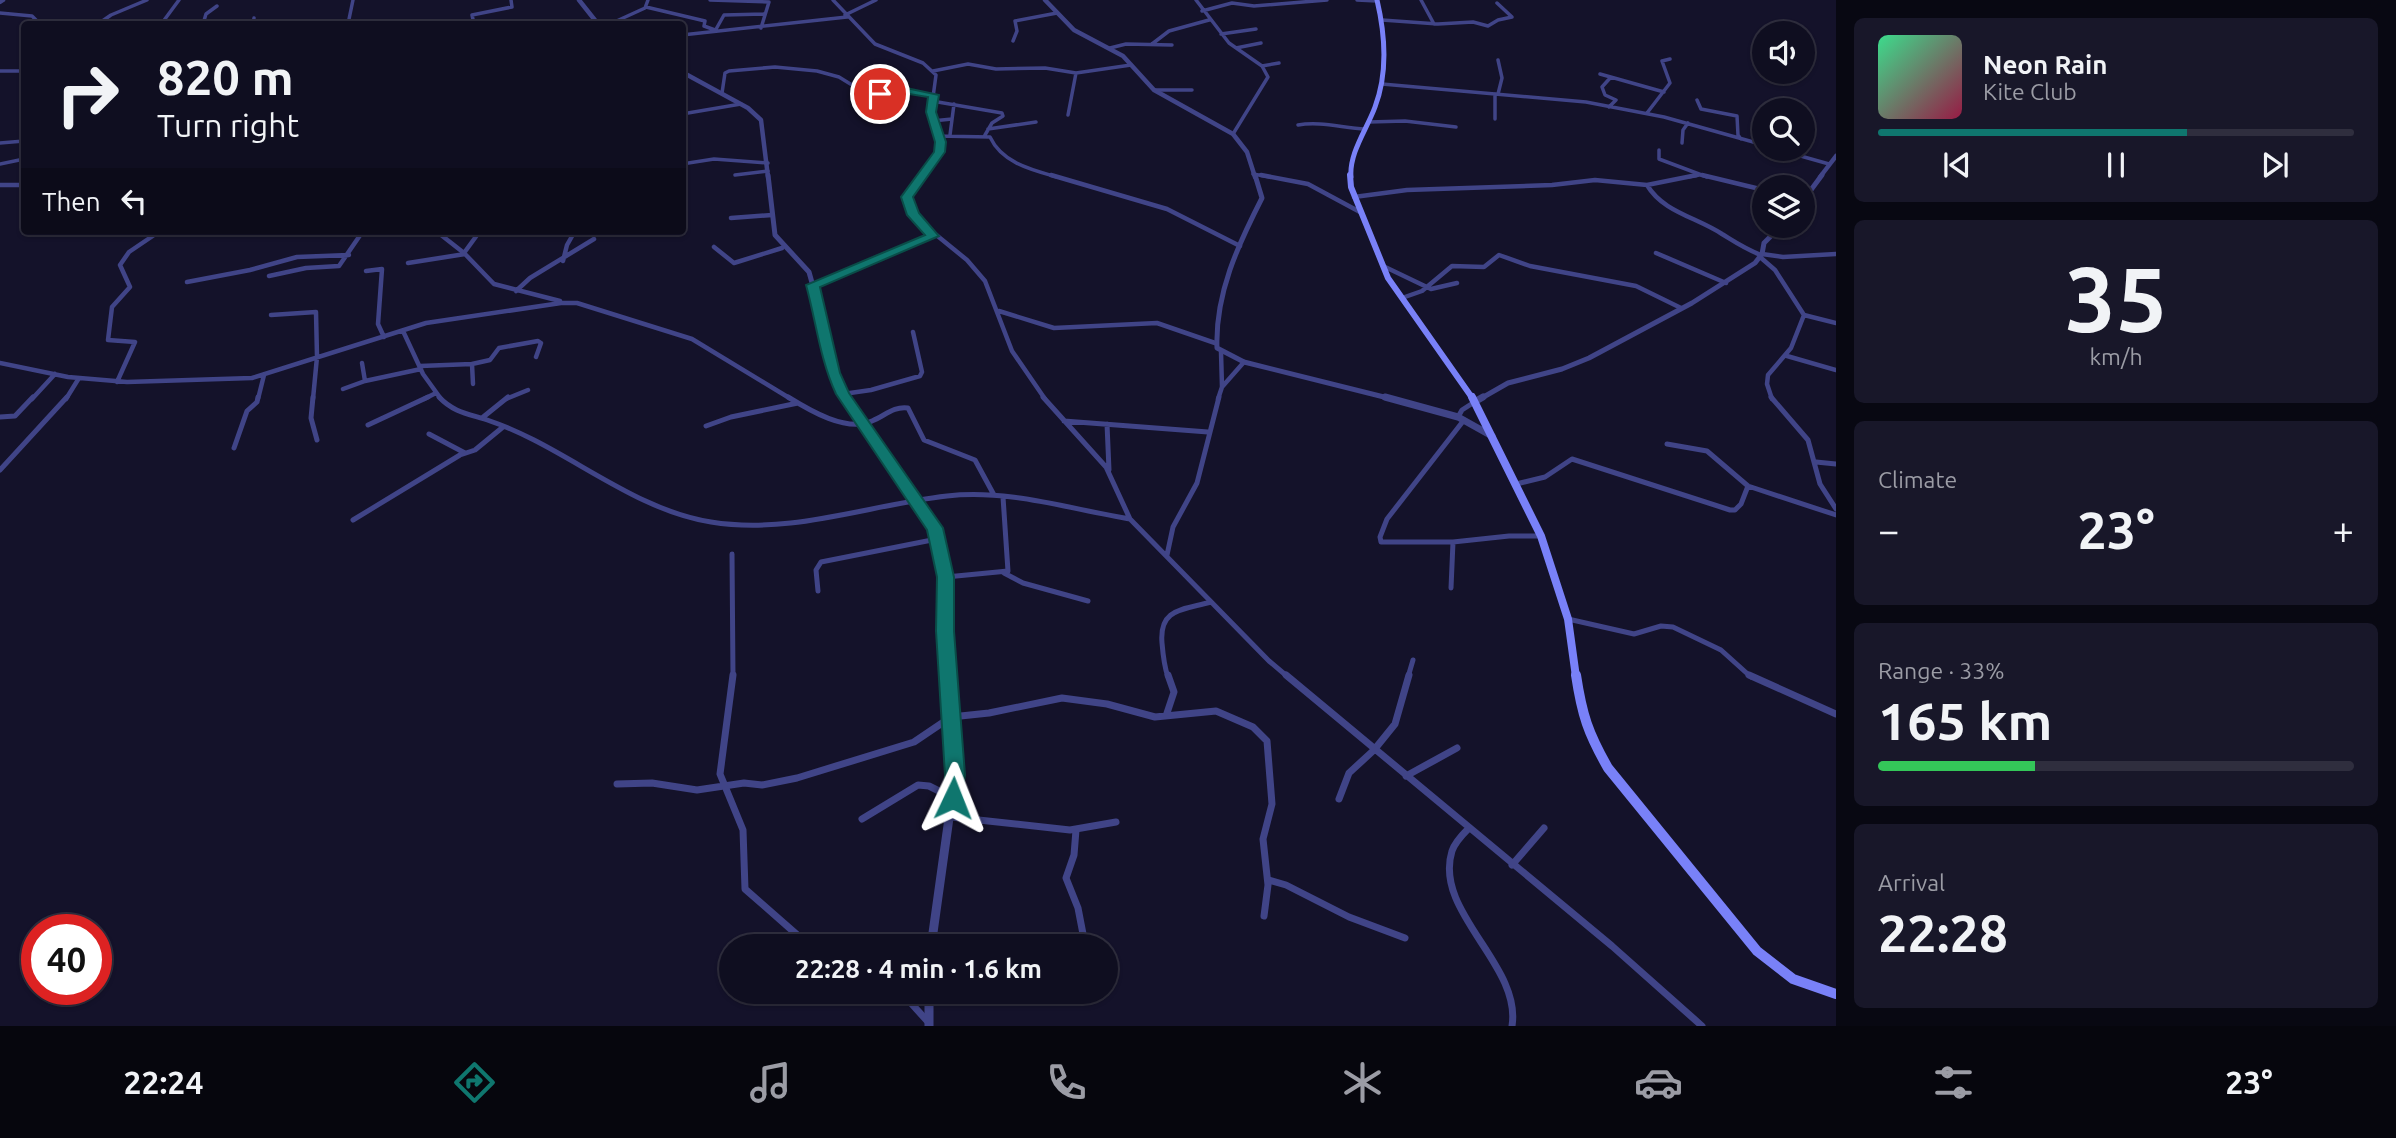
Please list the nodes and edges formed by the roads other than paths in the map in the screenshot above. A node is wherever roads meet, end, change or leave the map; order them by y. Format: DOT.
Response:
graph roads {
  1 [pos="148,0"];
  2 [pos="179,0"];
  3 [pos="352,0"];
  4 [pos="511,0"];
  5 [pos="579,0"];
  6 [pos="648,0"];
  7 [pos="710,0"];
  8 [pos="833,0"];
  9 [pos="876,0"];
  10 [pos="1045,0"];
  11 [pos="1196,0"];
  12 [pos="1327,0"];
  13 [pos="1357,0"];
  14 [pos="1377,0"];
  15 [pos="1421,0"];
  16 [pos="140,1"];
  17 [pos="1497,3"];
  18 [pos="217,6"];
  19 [pos="646,7"];
  20 [pos="1202,11"];
  21 [pos="0,13"];
  22 [pos="1057,13"];
  23 [pos="765,14"];
  24 [pos="846,16"];
  25 [pos="254,18"];
  26 [pos="1209,20"];
  27 [pos="1382,20"];
  28 [pos="37,21"];
  29 [pos="102,21"];
  30 [pos="167,21"];
  31 [pos="204,21"];
  32 [pos="254,21"];
  33 [pos="350,21"];
  34 [pos="473,21"];
  35 [pos="596,21"];
  36 [pos="616,21"];
  37 [pos="1434,24"];
  38 [pos="761,28"];
  39 [pos="1256,29"];
  40 [pos="715,31"];
  41 [pos="1221,34"];
  42 [pos="686,35"];
  43 [pos="1013,41"];
  44 [pos="1261,43"];
  45 [pos="1152,44"];
  46 [pos="1171,45"];
  47 [pos="1110,48"];
  48 [pos="1236,48"];
  49 [pos="1670,59"];
  50 [pos="1498,60"];
  51 [pos="1279,63"];
  52 [pos="1131,65"];
  53 [pos="1262,66"];
  54 [pos="0,71"];
  55 [pos="21,71"];
  56 [pos="933,71"];
  57 [pos="1076,73"];
  58 [pos="686,74"];
  59 [pos="1600,74"];
  60 [pos="1611,77"];
  61 [pos="1382,84"];
  62 [pos="1154,90"];
  63 [pos="1192,90"];
  64 [pos="1664,92"];
  65 [pos="722,93"];
  66 [pos="1496,94"];
  67 [pos="933,98"];
  68 [pos="1697,100"];
  69 [pos="741,104"];
  70 [pos="954,104"];
  71 [pos="1609,107"];
  72 [pos="686,113"];
  73 [pos="1647,113"];
  74 [pos="1068,115"];
  75 [pos="951,119"];
  76 [pos="1495,119"];
  77 [pos="932,121"];
  78 [pos="1036,122"];
  79 [pos="1688,124"];
  80 [pos="1298,125"];
  81 [pos="1367,125"];
  82 [pos="1456,127"];
  83 [pos="988,129"];
  84 [pos="1233,134"];
  85 [pos="950,135"];
  86 [pos="985,135"];
  87 [pos="937,136"];
  88 [pos="1741,139"];
  89 [pos="21,141"];
  90 [pos="1752,142"];
  91 [pos="1682,143"];
  92 [pos="0,144"];
  93 [pos="1660,150"];
  94 [pos="1836,156"];
  95 [pos="21,160"];
  96 [pos="1815,160"];
  97 [pos="686,163"];
  98 [pos="0,164"];
  99 [pos="1829,164"];
  100 [pos="768,167"];
  101 [pos="1253,174"];
  102 [pos="735,175"];
  103 [pos="1699,175"];
  104 [pos="1815,183"];
  105 [pos="0,185"];
  106 [pos="21,185"];
  107 [pos="1647,185"];
  108 [pos="1752,187"];
  109 [pos="1354,197"];
  110 [pos="1360,212"];
  111 [pos="772,215"];
  112 [pos="731,218"];
  113 [pos="154,235"];
  114 [pos="361,235"];
  115 [pos="441,235"];
  116 [pos="477,235"];
  117 [pos="573,235"];
  118 [pos="933,236"];
  119 [pos="1769,238"];
  120 [pos="594,239"];
  121 [pos="1240,246"];
  122 [pos="714,247"];
  123 [pos="782,248"];
  124 [pos="1656,253"];
  125 [pos="465,254"];
  126 [pos="1836,254"];
  127 [pos="349,255"];
  128 [pos="1760,257"];
  129 [pos="563,261"];
  130 [pos="408,263"];
  131 [pos="1381,265"];
  132 [pos="366,271"];
  133 [pos="269,276"];
  134 [pos="187,282"];
  135 [pos="1457,282"];
  136 [pos="1726,283"];
  137 [pos="813,285"];
  138 [pos="1425,287"];
  139 [pos="516,291"];
  140 [pos="1402,298"];
  141 [pos="569,303"];
  142 [pos="1681,308"];
  143 [pos="999,311"];
  144 [pos="271,315"];
  145 [pos="1804,315"];
  146 [pos="1836,323"];
  147 [pos="403,331"];
  148 [pos="913,332"];
  149 [pos="384,337"];
  150 [pos="1215,343"];
  151 [pos="1221,352"];
  152 [pos="1787,356"];
  153 [pos="317,357"];
  154 [pos="536,357"];
  155 [pos="362,362"];
  156 [pos="1244,362"];
  157 [pos="0,363"];
  158 [pos="472,364"];
  159 [pos="420,367"];
  160 [pos="1836,370"];
  161 [pos="55,374"];
  162 [pos="264,375"];
  163 [pos="79,379"];
  164 [pos="365,380"];
  165 [pos="117,382"];
  166 [pos="473,384"];
  167 [pos="1222,387"];
  168 [pos="343,389"];
  169 [pos="528,390"];
  170 [pos="436,393"];
  171 [pos="843,394"];
  172 [pos="1476,401"];
  173 [pos="799,403"];
  174 [pos="0,418"];
  175 [pos="482,418"];
  176 [pos="1461,419"];
  177 [pos="1064,421"];
  178 [pos="862,424"];
  179 [pos="1107,424"];
  180 [pos="368,425"];
  181 [pos="706,426"];
  182 [pos="503,427"];
  183 [pos="1208,432"];
  184 [pos="429,434"];
  185 [pos="1493,437"];
  186 [pos="317,440"];
  187 [pos="1667,444"];
  188 [pos="234,448"];
  189 [pos="465,453"];
  190 [pos="1816,462"];
  191 [pos="1836,464"];
  192 [pos="0,470"];
  193 [pos="1109,472"];
  194 [pos="1516,484"];
  195 [pos="1748,486"];
  196 [pos="994,495"];
  197 [pos="1003,497"];
  198 [pos="918,501"];
  199 [pos="1836,512"];
  200 [pos="1130,519"];
  201 [pos="353,520"];
  202 [pos="1541,536"];
  203 [pos="937,539"];
  204 [pos="1453,542"];
  205 [pos="732,554"];
  206 [pos="1167,555"];
  207 [pos="1004,573"];
  208 [pos="946,577"];
  209 [pos="1451,589"];
  210 [pos="818,591"];
  211 [pos="1088,601"];
  212 [pos="1211,602"];
  213 [pos="1568,620"];
  214 [pos="1413,660"];
  215 [pos="1836,714"];
  216 [pos="1166,716"];
  217 [pos="951,717"];
  218 [pos="1457,748"];
  219 [pos="1374,750"];
  220 [pos="1406,776"];
  221 [pos="617,784"];
  222 [pos="723,787"];
  223 [pos="953,798"];
  224 [pos="1339,799"];
  225 [pos="951,817"];
  226 [pos="862,819"];
  227 [pos="1116,822"];
  228 [pos="1544,828"];
  229 [pos="1468,829"];
  230 [pos="1076,830"];
  231 [pos="1512,865"];
  232 [pos="1269,880"];
  233 [pos="1264,916"];
  234 [pos="796,934"];
  235 [pos="933,934"];
  236 [pos="1083,934"];
  237 [pos="1405,938"];
  238 [pos="1836,994"];
  239 [pos="912,1004"];
  240 [pos="929,1004"];
  241 [pos="929,1024"];
  242 [pos="1512,1026"];
  243 [pos="1702,1026"];
  1 -- 16 [label="street"];
  2 -- 30 [label="street"];
  3 -- 33 [label="street"];
  4 -- 34 [label="street"];
  5 -- 35 [label="street"];
  6 -- 19 [label="street"];
  7 -- 23 [label="street"];
  8 -- 24 [label="street"];
  9 -- 24 [label="street"];
  10 -- 22 [label="street"];
  11 -- 20 [label="street"];
  12 -- 20 [label="street"];
  13 -- 14 [label="street"];
  14 -- 27 [label="main road"];
  15 -- 37 [label="street"];
  16 -- 29 [label="street"];
  17 -- 37 [label="street"];
  18 -- 31 [label="street"];
  19 -- 36 [label="street"];
  19 -- 40 [label="street"];
  20 -- 26 [label="street"];
  21 -- 28 [label="street"];
  22 -- 43 [label="street"];
  22 -- 47 [label="street"];
  23 -- 38 [label="street"];
  23 -- 40 [label="street"];
  24 -- 38 [label="street"];
  24 -- 56 [label="street"];
  25 -- 32 [label="street"];
  26 -- 41 [label="street"];
  26 -- 45 [label="street"];
  27 -- 37 [label="street"];
  27 -- 61 [label="main road"];
  38 -- 40 [label="street"];
  39 -- 41 [label="street"];
  40 -- 42 [label="street"];
  41 -- 48 [label="street"];
  44 -- 48 [label="street"];
  45 -- 46 [label="street"];
  45 -- 47 [label="street"];
  47 -- 52 [label="street"];
  48 -- 53 [label="street"];
  49 -- 64 [label="street"];
  50 -- 66 [label="street"];
  51 -- 53 [label="street"];
  52 -- 57 [label="street"];
  52 -- 62 [label="street"];
  53 -- 84 [label="street"];
  54 -- 55 [label="street"];
  56 -- 57 [label="street"];
  56 -- 67 [label="street"];
  57 -- 74 [label="street"];
  58 -- 65 [label="street"];
  59 -- 60 [label="street"];
  60 -- 64 [label="street"];
  60 -- 71 [label="street"];
  61 -- 66 [label="street"];
  61 -- 81 [label="main road"];
  62 -- 63 [label="street"];
  62 -- 84 [label="street"];
  64 -- 73 [label="street"];
  65 -- 67 [label="street"];
  65 -- 69 [label="street"];
  66 -- 71 [label="street"];
  66 -- 76 [label="street"];
  67 -- 70 [label="street"];
  67 -- 77 [label="street"];
  68 -- 88 [label="street"];
  69 -- 72 [label="street"];
  69 -- 100 [label="street"];
  70 -- 75 [label="street"];
  70 -- 83 [label="street"];
  71 -- 73 [label="street"];
  73 -- 79 [label="street"];
  75 -- 77 [label="street"];
  75 -- 85 [label="street"];
  77 -- 87 [label="street"];
  78 -- 83 [label="street"];
  79 -- 88 [label="street"];
  79 -- 91 [label="street"];
  80 -- 81 [label="street"];
  81 -- 82 [label="street"];
  81 -- 109 [label="main road"];
  83 -- 86 [label="street"];
  84 -- 101 [label="street"];
  85 -- 86 [label="street"];
  85 -- 87 [label="street"];
  86 -- 121 [label="street"];
  87 -- 118 [label="street"];
  88 -- 90 [label="street"];
  89 -- 92 [label="street"];
  93 -- 103 [label="street"];
  94 -- 99 [label="street"];
  95 -- 98 [label="street"];
  96 -- 99 [label="street"];
  97 -- 100 [label="street"];
  99 -- 104 [label="street"];
  100 -- 102 [label="street"];
  100 -- 111 [label="street"];
  101 -- 110 [label="street"];
  101 -- 121 [label="street"];
  103 -- 107 [label="street"];
  103 -- 108 [label="street"];
  105 -- 106 [label="street"];
  107 -- 109 [label="street"];
  107 -- 128 [label="street"];
  109 -- 110 [label="main road"];
  110 -- 131 [label="main road"];
  111 -- 112 [label="street"];
  111 -- 123 [label="street"];
  113 -- 165 [label="street"];
  114 -- 127 [label="street"];
  115 -- 125 [label="street"];
  116 -- 125 [label="street"];
  117 -- 129 [label="street"];
  118 -- 137 [label="street"];
  118 -- 143 [label="street"];
  119 -- 128 [label="street"];
  120 -- 129 [label="street"];
  121 -- 150 [label="street"];
  122 -- 123 [label="street"];
  123 -- 137 [label="street"];
  124 -- 136 [label="street"];
  125 -- 130 [label="street"];
  125 -- 139 [label="street"];
  126 -- 128 [label="street"];
  127 -- 133 [label="street"];
  127 -- 134 [label="street"];
  128 -- 136 [label="street"];
  128 -- 145 [label="street"];
  129 -- 139 [label="street"];
  131 -- 138 [label="street"];
  131 -- 140 [label="main road"];
  132 -- 149 [label="street"];
  135 -- 138 [label="street"];
  136 -- 142 [label="street"];
  137 -- 171 [label="street"];
  138 -- 140 [label="street"];
  138 -- 142 [label="street"];
  139 -- 141 [label="street"];
  140 -- 172 [label="main road"];
  141 -- 147 [label="street"];
  141 -- 173 [label="street"];
  142 -- 172 [label="street"];
  143 -- 150 [label="street"];
  143 -- 177 [label="street"];
  144 -- 153 [label="street"];
  145 -- 146 [label="street"];
  145 -- 152 [label="street"];
  147 -- 149 [label="street"];
  147 -- 159 [label="street"];
  148 -- 171 [label="street"];
  149 -- 153 [label="street"];
  150 -- 151 [label="street"];
  151 -- 156 [label="street"];
  151 -- 167 [label="street"];
  152 -- 160 [label="street"];
  152 -- 190 [label="street"];
  153 -- 162 [label="street"];
  153 -- 186 [label="street"];
  154 -- 158 [label="street"];
  155 -- 164 [label="street"];
  156 -- 167 [label="street"];
  156 -- 176 [label="street"];
  157 -- 161 [label="street"];
  158 -- 159 [label="street"];
  158 -- 166 [label="street"];
  159 -- 164 [label="street"];
  159 -- 170 [label="street"];
  161 -- 163 [label="street"];
  161 -- 174 [label="street"];
  162 -- 165 [label="street"];
  162 -- 188 [label="street"];
  163 -- 165 [label="street"];
  163 -- 192 [label="street"];
  164 -- 168 [label="street"];
  167 -- 183 [label="street"];
  169 -- 175 [label="street"];
  170 -- 175 [label="street"];
  170 -- 180 [label="street"];
  171 -- 178 [label="street"];
  172 -- 176 [label="street"];
  172 -- 185 [label="main road"];
  173 -- 178 [label="street"];
  173 -- 181 [label="street"];
  175 -- 182 [label="street"];
  176 -- 185 [label="street"];
  176 -- 204 [label="street"];
  177 -- 179 [label="street"];
  177 -- 193 [label="street"];
  178 -- 196 [label="street"];
  178 -- 198 [label="street"];
  179 -- 183 [label="street"];
  179 -- 193 [label="street"];
  182 -- 189 [label="street"];
  182 -- 198 [label="street"];
  183 -- 206 [label="street"];
  184 -- 189 [label="street"];
  185 -- 194 [label="main road"];
  187 -- 195 [label="street"];
  189 -- 201 [label="street"];
  190 -- 191 [label="street"];
  190 -- 199 [label="street"];
  193 -- 200 [label="street"];
  194 -- 195 [label="street"];
  194 -- 202 [label="main road"];
  195 -- 199 [label="street"];
  196 -- 197 [label="street"];
  196 -- 198 [label="street"];
  197 -- 200 [label="street"];
  197 -- 207 [label="street"];
  198 -- 203 [label="street"];
  200 -- 206 [label="street"];
  202 -- 204 [label="street"];
  202 -- 213 [label="main road"];
  203 -- 208 [label="street"];
  203 -- 210 [label="street"];
  204 -- 209 [label="street"];
  205 -- 222 [label="street"];
  206 -- 212 [label="street"];
  207 -- 208 [label="street"];
  207 -- 211 [label="street"];
  208 -- 217 [label="street"];
  212 -- 216 [label="street"];
  212 -- 219 [label="street"];
  213 -- 215 [label="street"];
  213 -- 238 [label="main road"];
  214 -- 219 [label="street"];
  216 -- 217 [label="street"];
  216 -- 232 [label="street"];
  217 -- 222 [label="street"];
  217 -- 223 [label="street"];
  218 -- 220 [label="street"];
  219 -- 220 [label="street"];
  219 -- 224 [label="street"];
  220 -- 229 [label="street"];
  221 -- 222 [label="street"];
  222 -- 234 [label="street"];
  223 -- 225 [label="street"];
  223 -- 226 [label="street"];
  225 -- 230 [label="street"];
  225 -- 235 [label="street"];
  227 -- 230 [label="street"];
  228 -- 231 [label="street"];
  229 -- 231 [label="street"];
  229 -- 242 [label="street"];
  230 -- 236 [label="street"];
  231 -- 243 [label="street"];
  232 -- 233 [label="street"];
  232 -- 237 [label="street"];
  239 -- 241 [label="street"];
  240 -- 241 [label="street"];
}
